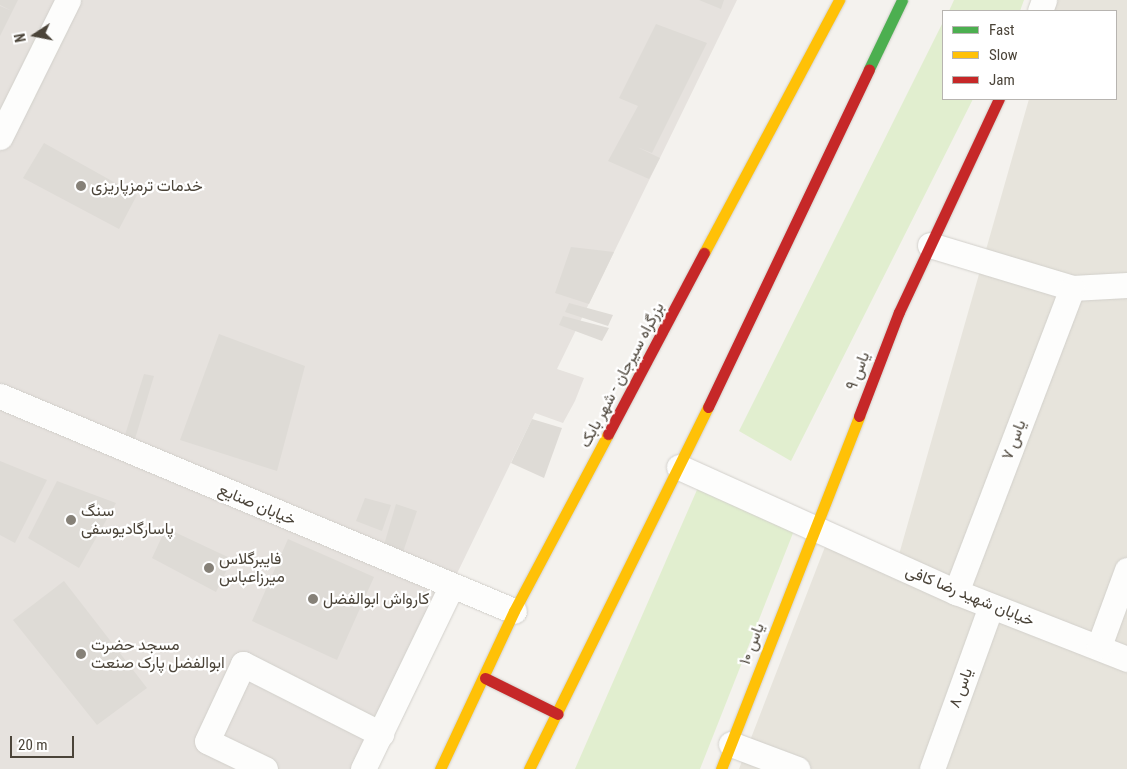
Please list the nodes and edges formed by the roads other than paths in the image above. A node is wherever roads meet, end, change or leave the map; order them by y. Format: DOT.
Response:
graph roads {
  1 [pos="68,0"];
  2 [pos="839,0"];
  3 [pos="902,0"];
  4 [pos="1000,100"];
  5 [pos="0,137"];
  6 [pos="934,236"];
  7 [pos="1127,285"];
  8 [pos="1072,288"];
  9 [pos="0,396"];
  10 [pos="679,468"];
  11 [pos="813,530"];
  12 [pos="1127,570"];
  13 [pos="451,587"];
  14 [pos="956,592"];
  15 [pos="991,606"];
  16 [pos="514,611"];
  17 [pos="1099,646"];
  18 [pos="1127,659"];
  19 [pos="485,678"];
  20 [pos="558,714"];
  21 [pos="380,734"];
  22 [pos="731,744"];
  23 [pos="264,769"];
  24 [pos="363,769"];
  25 [pos="440,769"];
  26 [pos="529,769"];
  27 [pos="721,769"];
  28 [pos="797,769"];
  29 [pos="932,769"];
  1 -- 5 [label="street"];
  2 -- 16 [label="main road, بزرگراه سیرجان - شهر بابک"];
  3 -- 10 [label="main road"];
  4 -- 6 [label="main road, یاس ۹"];
  6 -- 8 [label="street"];
  6 -- 11 [label="main road, یاس ۹"];
  7 -- 8 [label="street"];
  8 -- 14 [label="street, یاس ۷"];
  9 -- 13 [label="street, خیابان صنایع"];
  10 -- 11 [label="street, خیابان شهید رضا کافی"];
  10 -- 20 [label="main road"];
  11 -- 14 [label="street, خیابان شهید رضا کافی"];
  11 -- 22 [label="main road, یاس ۱۰"];
  12 -- 17 [label="street"];
  13 -- 16 [label="street, خیابان صنایع"];
  13 -- 21 [label="street"];
  14 -- 15 [label="street, خیابان شهید رضا کافی"];
  15 -- 17 [label="street, خیابان شهید رضا کافی"];
  15 -- 29 [label="street, یاس ۸"];
  16 -- 19 [label="main road, بزرگراه سیرجان - شهر بابک"];
  17 -- 18 [label="street, خیابان شهید رضا کافی"];
  19 -- 20 [label="main road"];
  19 -- 25 [label="main road, بزرگراه سیرجان - شهر بابک"];
  20 -- 26 [label="main road"];
  21 -- 23 [label="street"];
  21 -- 24 [label="street"];
  22 -- 27 [label="main road, یاس ۱۰"];
  22 -- 28 [label="street"];
}
